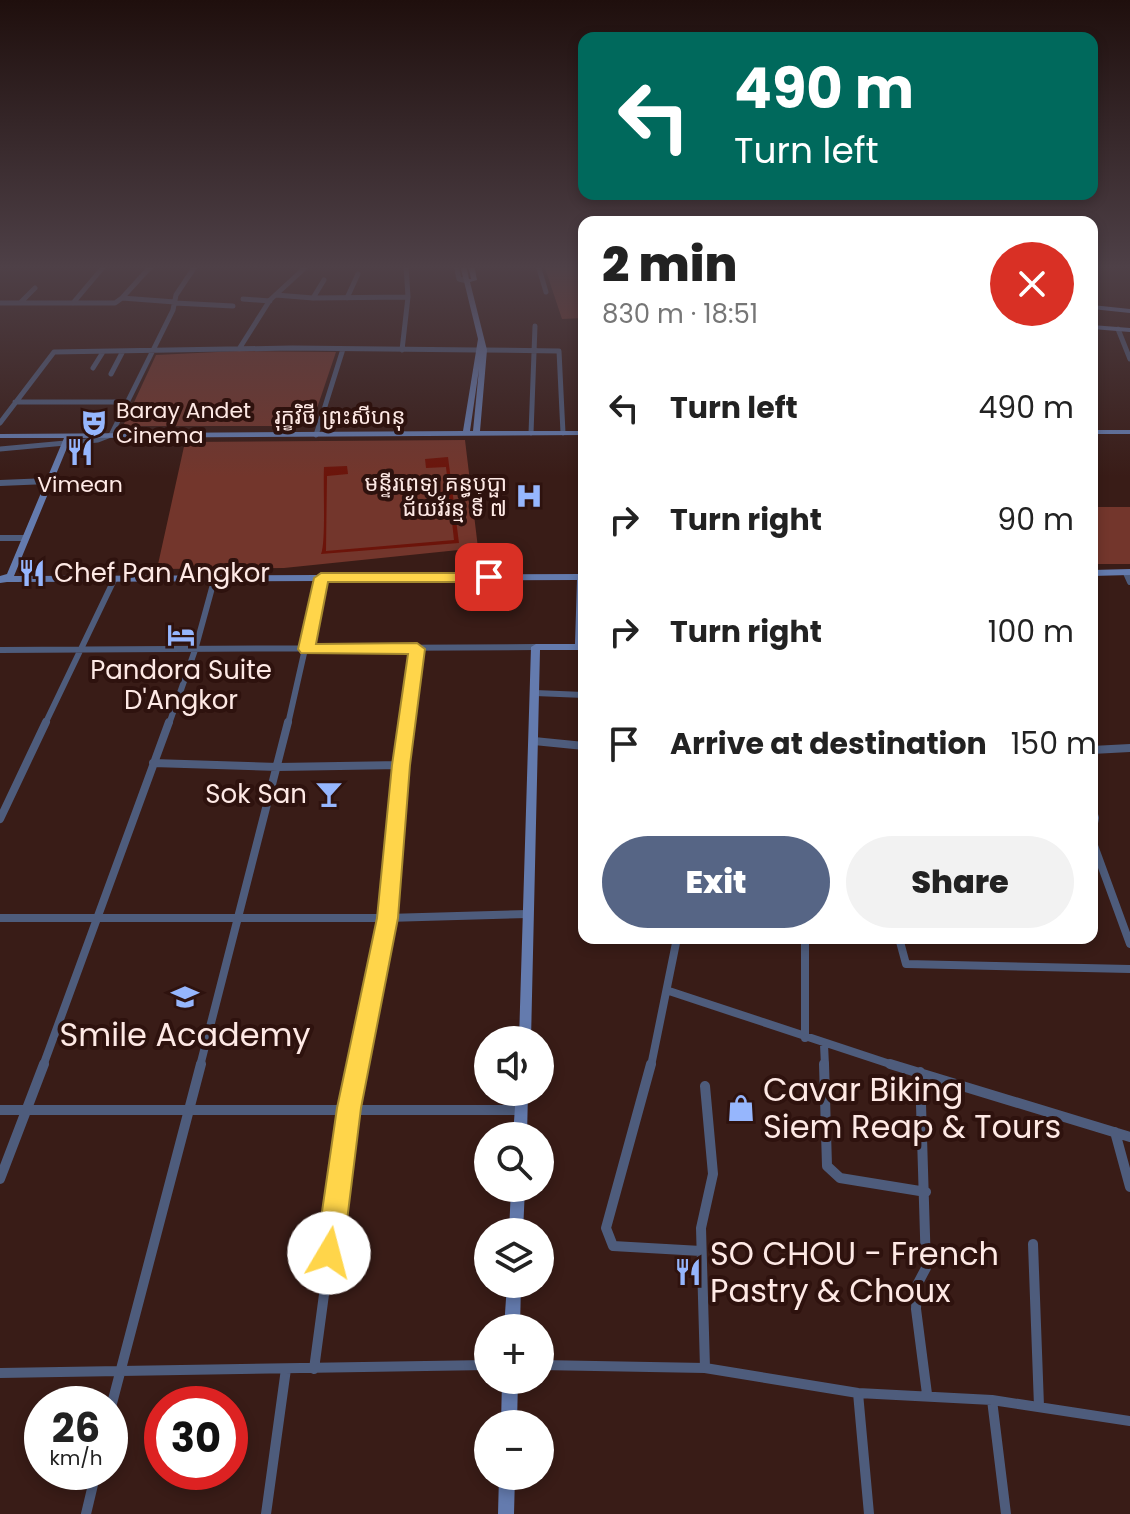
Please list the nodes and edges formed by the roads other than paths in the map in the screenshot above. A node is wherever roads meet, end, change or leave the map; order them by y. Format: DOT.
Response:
graph roads {
  1 [pos="159,336"];
  2 [pos="248,336"];
  3 [pos="404,336"];
  4 [pos="480,336"];
  5 [pos="535,336"];
  6 [pos="1121,336"];
  7 [pos="239,349"];
  8 [pos="343,349"];
  9 [pos="402,350"];
  10 [pos="481,350"];
  11 [pos="123,351"];
  12 [pos="152,351"];
  13 [pos="534,351"];
  14 [pos="103,352"];
  15 [pos="1130,359"];
  16 [pos="93,368"];
  17 [pos="111,374"];
  18 [pos="15,402"];
  19 [pos="127,402"];
  20 [pos="0,423"];
  21 [pos="1098,432"];
  22 [pos="1130,432"];
  23 [pos="466,433"];
  24 [pos="476,433"];
  25 [pos="531,433"];
  26 [pos="563,433"];
  27 [pos="578,433"];
  28 [pos="111,435"];
  29 [pos="316,435"];
  30 [pos="0,436"];
  31 [pos="67,439"];
  32 [pos="0,449"];
  33 [pos="48,481"];
  34 [pos="0,483"];
  35 [pos="0,538"];
  36 [pos="26,538"];
  37 [pos="1128,572"];
  38 [pos="1098,573"];
  39 [pos="215,577"];
  40 [pos="578,577"];
  41 [pos="321,578"];
  42 [pos="1,580"];
  43 [pos="114,580"];
  44 [pos="1130,582"];
  45 [pos="0,593"];
  46 [pos="536,647"];
  47 [pos="578,647"];
  48 [pos="81,649"];
  49 [pos="307,649"];
  50 [pos="417,649"];
  51 [pos="0,650"];
  52 [pos="195,650"];
  53 [pos="535,693"];
  54 [pos="578,695"];
  55 [pos="534,741"];
  56 [pos="578,745"];
  57 [pos="1130,748"];
  58 [pos="1098,750"];
  59 [pos="153,763"];
  60 [pos="401,765"];
  61 [pos="278,767"];
  62 [pos="0,819"];
  63 [pos="1098,856"];
  64 [pos="528,914"];
  65 [pos="240,917"];
  66 [pos="0,918"];
  67 [pos="387,918"];
  68 [pos="99,919"];
  69 [pos="676,944"];
  70 [pos="805,944"];
  71 [pos="901,944"];
  72 [pos="1130,944"];
  73 [pos="1130,969"];
  74 [pos="669,991"];
  75 [pos="525,1026"];
  76 [pos="805,1038"];
  77 [pos="824,1044"];
  78 [pos="920,1072"];
  79 [pos="705,1086"];
  80 [pos="521,1106"];
  81 [pos="349,1108"];
  82 [pos="187,1109"];
  83 [pos="0,1110"];
  84 [pos="27,1110"];
  85 [pos="521,1110"];
  86 [pos="521,1122"];
  87 [pos="1115,1132"];
  88 [pos="1130,1137"];
  89 [pos="0,1179"];
  90 [pos="1130,1187"];
  91 [pos="926,1192"];
  92 [pos="1033,1244"];
  93 [pos="701,1251"];
  94 [pos="474,1365"];
  95 [pos="554,1365"];
  96 [pos="705,1368"];
  97 [pos="286,1369"];
  98 [pos="314,1369"];
  99 [pos="119,1372"];
  100 [pos="0,1373"];
  101 [pos="116,1386"];
  102 [pos="858,1393"];
  103 [pos="927,1394"];
  104 [pos="992,1400"];
  105 [pos="1039,1406"];
  106 [pos="1130,1421"];
  107 [pos="92,1490"];
  108 [pos="507,1490"];
  109 [pos="86,1514"];
  110 [pos="266,1514"];
  111 [pos="506,1514"];
  112 [pos="869,1514"];
  113 [pos="1006,1514"];
  1 -- 12 [label="street"];
  2 -- 7 [label="street"];
  3 -- 9 [label="street"];
  4 -- 10 [label="street"];
  5 -- 13 [label="street"];
  6 -- 15 [label="street"];
  7 -- 8 [label="street"];
  7 -- 12 [label="street"];
  8 -- 9 [label="street"];
  8 -- 29 [label="street"];
  9 -- 10 [label="street"];
  10 -- 13 [label="street"];
  10 -- 23 [label="street"];
  10 -- 24 [label="street"];
  11 -- 12 [label="street"];
  11 -- 14 [label="street"];
  11 -- 17 [label="street"];
  12 -- 19 [label="street"];
  13 -- 25 [label="street"];
  13 -- 26 [label="street"];
  14 -- 16 [label="street"];
  14 -- 18 [label="street"];
  18 -- 19 [label="street"];
  18 -- 20 [label="street"];
  19 -- 28 [label="street"];
  21 -- 22 [label="street"];
  23 -- 24 [label="street, រុក្ខវិថី ព្រះសីហនុ"];
  23 -- 29 [label="street, រុក្ខវិថី ព្រះសីហនុ"];
  24 -- 25 [label="street, រុក្ខវិថី ព្រះសីហនុ"];
  25 -- 26 [label="street, រុក្ខវិថី ព្រះសីហនុ"];
  26 -- 27 [label="street, រុក្ខវិថី ព្រះសីហនុ"];
  28 -- 29 [label="street, រុក្ខវិថី ព្រះសីហនុ"];
  28 -- 31 [label="street, រុក្ខវិថី ព្រះសីហនុ"];
  30 -- 31 [label="street, រុក្ខវិថី ព្រះសីហនុ"];
  31 -- 32 [label="street"];
  31 -- 33 [label="street"];
  33 -- 34 [label="street"];
  33 -- 36 [label="street"];
  35 -- 36 [label="street"];
  36 -- 42 [label="street"];
  37 -- 38 [label="street"];
  37 -- 44 [label="street"];
  39 -- 41 [label="street"];
  39 -- 43 [label="street"];
  39 -- 52 [label="street"];
  40 -- 41 [label="street"];
  41 -- 49 [label="street"];
  42 -- 43 [label="street"];
  42 -- 45 [label="street"];
  43 -- 48 [label="street"];
  46 -- 47 [label="street"];
  46 -- 50 [label="street"];
  46 -- 53 [label="street"];
  48 -- 51 [label="street"];
  48 -- 52 [label="street"];
  48 -- 62 [label="street"];
  49 -- 50 [label="street"];
  49 -- 52 [label="street"];
  49 -- 61 [label="street"];
  50 -- 60 [label="street"];
  52 -- 59 [label="street"];
  53 -- 54 [label="street"];
  53 -- 55 [label="street"];
  55 -- 56 [label="street"];
  55 -- 64 [label="street"];
  57 -- 58 [label="street"];
  59 -- 61 [label="street"];
  59 -- 68 [label="street"];
  60 -- 61 [label="street"];
  60 -- 67 [label="street"];
  61 -- 65 [label="street"];
  63 -- 72 [label="street"];
  64 -- 67 [label="street"];
  64 -- 75 [label="street"];
  65 -- 67 [label="street"];
  65 -- 68 [label="street"];
  65 -- 82 [label="street"];
  66 -- 68 [label="street"];
  67 -- 81 [label="street"];
  68 -- 84 [label="street"];
  69 -- 74 [label="street"];
  70 -- 76 [label="street"];
  71 -- 73 [label="street"];
  74 -- 76 [label="street"];
  74 -- 93 [label="street"];
  76 -- 77 [label="street"];
  77 -- 78 [label="street"];
  77 -- 91 [label="street"];
  78 -- 87 [label="street"];
  78 -- 91 [label="street"];
  79 -- 93 [label="street"];
  80 -- 85 [label="street"];
  81 -- 82 [label="street"];
  81 -- 85 [label="street"];
  81 -- 98 [label="street"];
  82 -- 84 [label="street"];
  82 -- 99 [label="street"];
  83 -- 84 [label="street"];
  84 -- 89 [label="street"];
  85 -- 86 [label="street"];
  87 -- 88 [label="street"];
  87 -- 90 [label="street"];
  91 -- 103 [label="street"];
  92 -- 105 [label="street"];
  93 -- 96 [label="street"];
  94 -- 98 [label="street"];
  95 -- 96 [label="street"];
  96 -- 102 [label="street"];
  97 -- 98 [label="street"];
  97 -- 99 [label="street"];
  97 -- 110 [label="street"];
  99 -- 100 [label="street"];
  99 -- 101 [label="street"];
  102 -- 103 [label="street"];
  102 -- 112 [label="street"];
  103 -- 104 [label="street"];
  104 -- 105 [label="street"];
  104 -- 113 [label="street"];
  105 -- 106 [label="street"];
  107 -- 109 [label="street"];
  108 -- 111 [label="street"];
}
